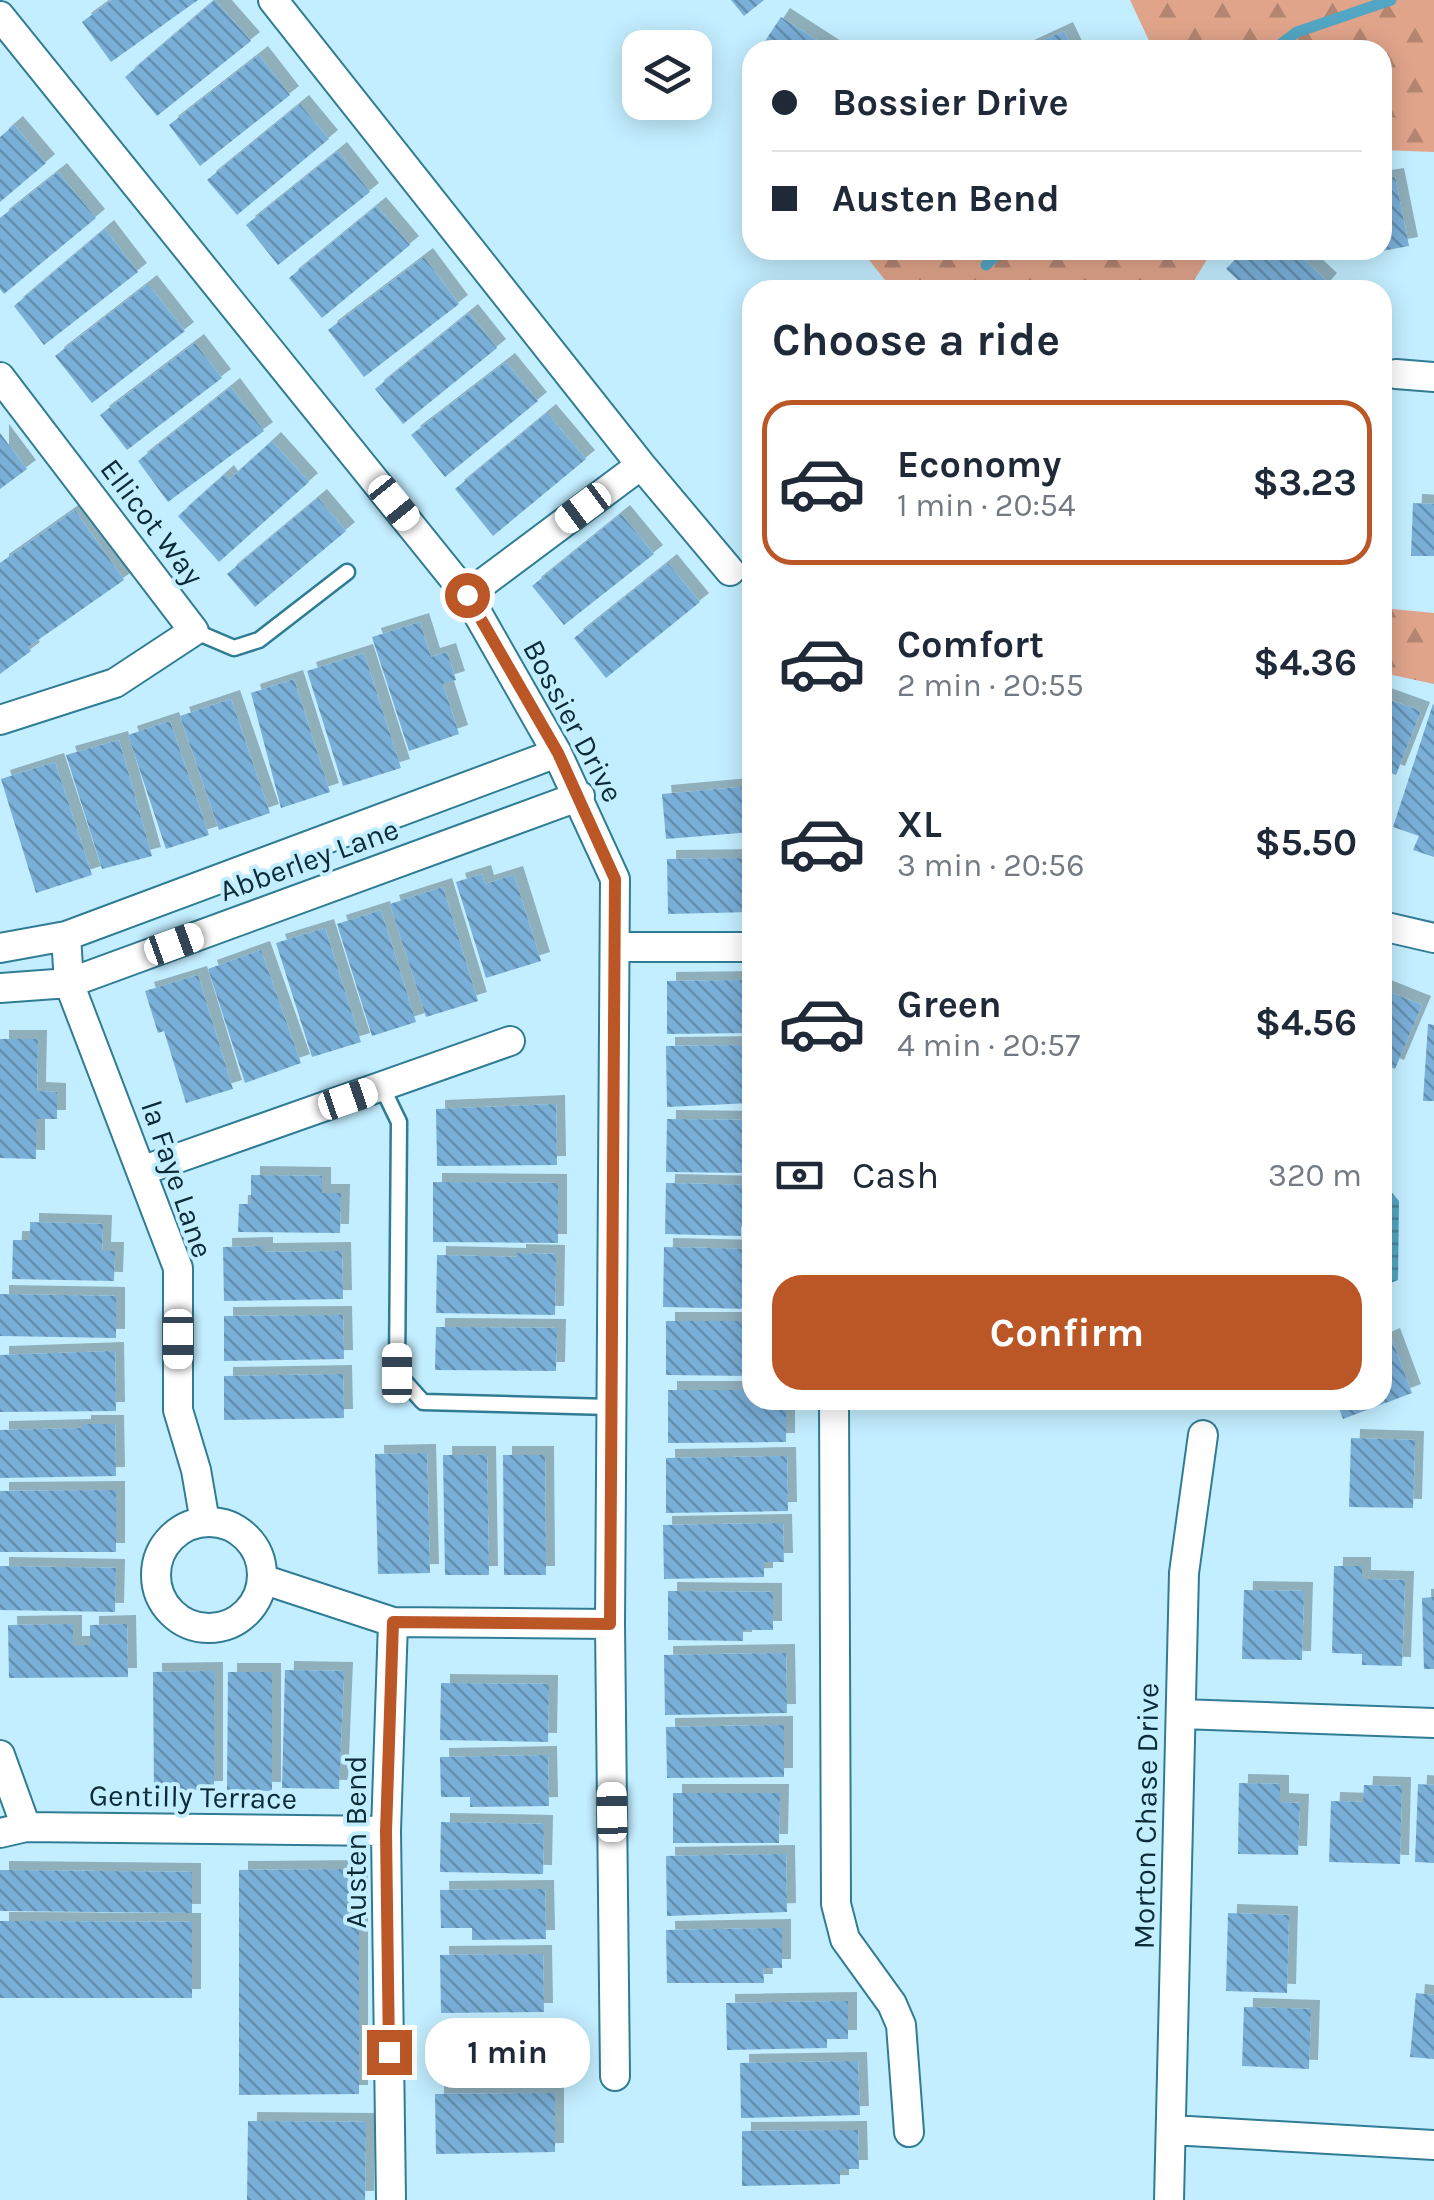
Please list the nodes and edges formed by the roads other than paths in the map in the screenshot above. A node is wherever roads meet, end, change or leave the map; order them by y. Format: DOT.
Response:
graph roads {
  1 [pos="273,0"];
  2 [pos="0,16"];
  3 [pos="1396,374"];
  4 [pos="0,377"];
  5 [pos="1434,377"];
  6 [pos="641,465"];
  7 [pos="730,570"];
  8 [pos="347,572"];
  9 [pos="467,595"];
  10 [pos="194,631"];
  11 [pos="0,720"];
  12 [pos="558,753"];
  13 [pos="580,796"];
  14 [pos="1392,928"];
  15 [pos="66,936"];
  16 [pos="1434,938"];
  17 [pos="616,947"];
  18 [pos="742,947"];
  19 [pos="0,948"];
  20 [pos="68,982"];
  21 [pos="0,988"];
  22 [pos="510,1041"];
  23 [pos="382,1088"];
  24 [pos="144,1170"];
  25 [pos="610,1407"];
  26 [pos="834,1410"];
  27 [pos="1203,1435"];
  28 [pos="205,1522"];
  29 [pos="262,1579"];
  30 [pos="393,1622"];
  31 [pos="610,1624"];
  32 [pos="1181,1714"];
  33 [pos="1434,1723"];
  34 [pos="0,1756"];
  35 [pos="13,1830"];
  36 [pos="386,1832"];
  37 [pos="615,2076"];
  38 [pos="1171,2130"];
  39 [pos="908,2132"];
  40 [pos="1434,2145"];
  41 [pos="391,2200"];
  42 [pos="1169,2200"];
  1 -- 6 [label="street"];
  2 -- 9 [label="street, Bossier Drive"];
  3 -- 5 [label="street"];
  4 -- 10 [label="street, Ellicot Way"];
  6 -- 7 [label="street"];
  6 -- 9 [label="street"];
  8 -- 10 [label="lane"];
  9 -- 12 [label="street, Bossier Drive"];
  10 -- 11 [label="street, Ellicot Way"];
  12 -- 13 [label="street, Bossier Drive"];
  12 -- 15 [label="street, Abberley Lane"];
  13 -- 17 [label="street, Bossier Drive"];
  13 -- 20 [label="street, Abberley Lane"];
  14 -- 16 [label="street"];
  15 -- 19 [label="street, Abberley Lane"];
  15 -- 20 [label="street, la Faye Lane"];
  17 -- 18 [label="street"];
  17 -- 25 [label="street, Bossier Drive"];
  20 -- 21 [label="street, Abberley Lane"];
  20 -- 24 [label="street, la Faye Lane"];
  22 -- 23 [label="street"];
  23 -- 24 [label="street"];
  23 -- 25 [label="lane"];
  24 -- 28 [label="street, la Faye Lane"];
  25 -- 31 [label="street, Bossier Drive"];
  26 -- 39 [label="street"];
  27 -- 32 [label="street, Morton Chase Drive"];
  28 -- 29 [label="street"];
  28 -- 29 [label="street"];
  29 -- 30 [label="street"];
  30 -- 31 [label="street"];
  30 -- 36 [label="street, Austen Bend"];
  31 -- 37 [label="street, Bossier Drive"];
  32 -- 33 [label="street"];
  32 -- 38 [label="street, Morton Chase Drive"];
  34 -- 35 [label="street"];
  35 -- 36 [label="street, Gentilly Terrace"];
  36 -- 41 [label="street, Austen Bend"];
  38 -- 40 [label="street"];
  38 -- 42 [label="street, Morton Chase Drive"];
}
